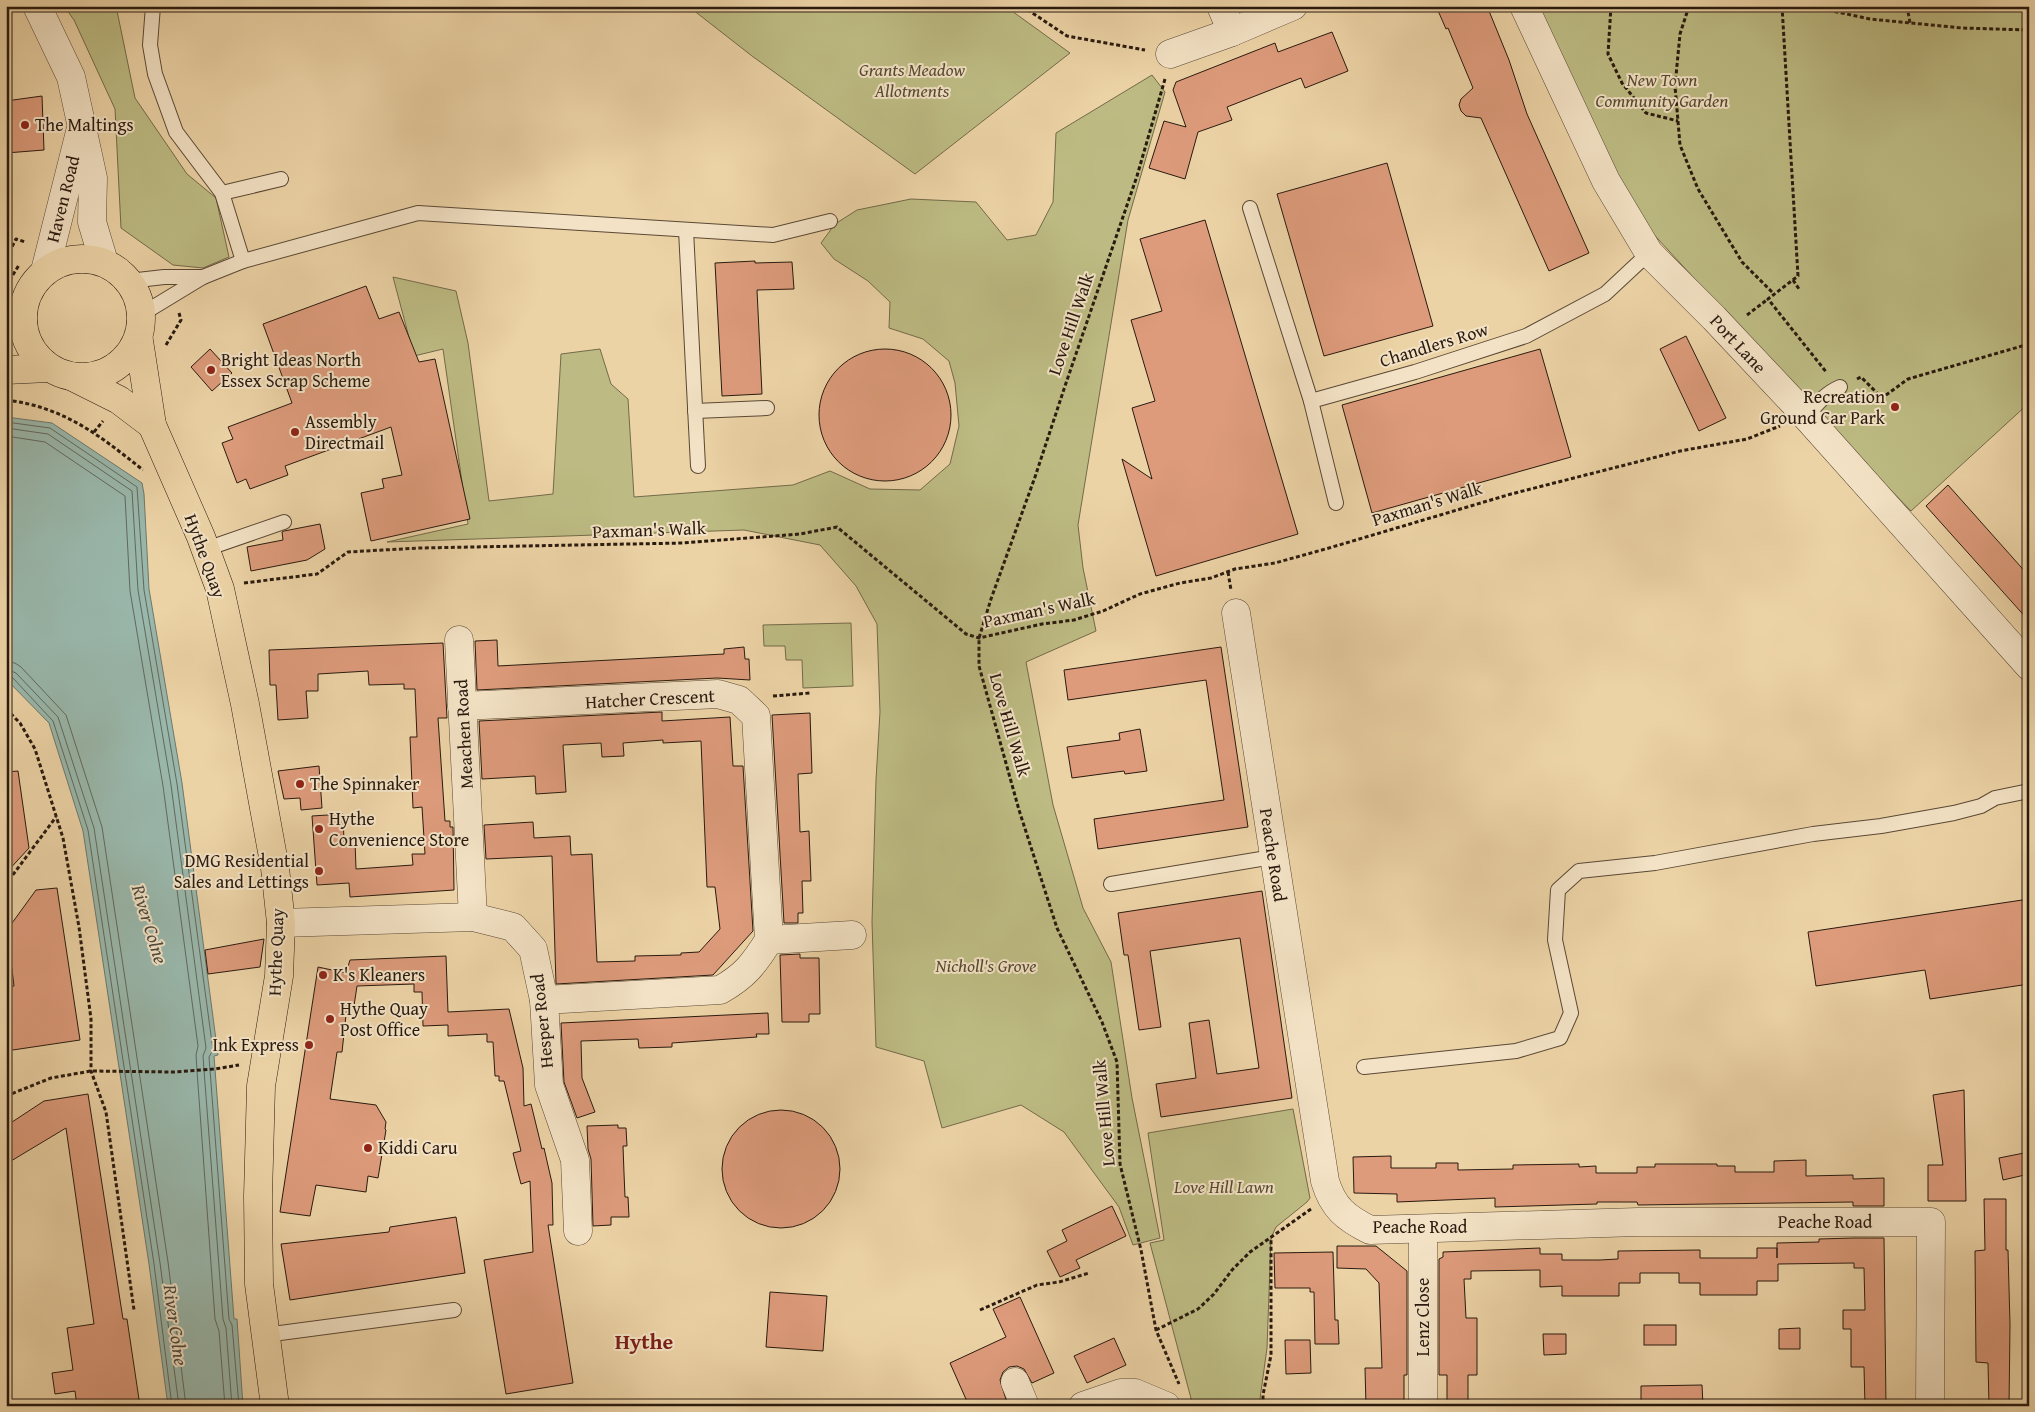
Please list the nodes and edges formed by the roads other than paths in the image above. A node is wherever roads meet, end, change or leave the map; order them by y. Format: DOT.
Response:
graph roads {
  1 [pos="37,6"];
  2 [pos="153,6"];
  3 [pos="1221,6"];
  4 [pos="1294,6"];
  5 [pos="1524,6"];
  6 [pos="1232,32"];
  7 [pos="1170,54"];
  8 [pos="81,128"];
  9 [pos="282,179"];
  10 [pos="222,193"];
  11 [pos="1250,208"];
  12 [pos="830,221"];
  13 [pos="686,230"];
  14 [pos="1649,253"];
  15 [pos="243,261"];
  16 [pos="104,262"];
  17 [pos="45,271"];
  18 [pos="203,277"];
  19 [pos="130,281"];
  20 [pos="15,309"];
  21 [pos="142,314"];
  22 [pos="139,341"];
  23 [pos="48,368"];
  24 [pos="6,370"];
  25 [pos="73,378"];
  26 [pos="1840,388"];
  27 [pos="1310,401"];
  28 [pos="767,408"];
  29 [pos="695,411"];
  30 [pos="1806,417"];
  31 [pos="152,425"];
  32 [pos="698,466"];
  33 [pos="1336,503"];
  34 [pos="284,522"];
  35 [pos="206,550"];
  36 [pos="1236,612"];
  37 [pos="459,640"];
  38 [pos="2029,666"];
  39 [pos="462,706"];
  40 [pos="2029,791"];
  41 [pos="1274,857"];
  42 [pos="1111,884"];
  43 [pos="472,917"];
  44 [pos="281,923"];
  45 [pos="852,935"];
  46 [pos="769,940"];
  47 [pos="544,1000"];
  48 [pos="1364,1067"];
  49 [pos="1423,1229"];
  50 [pos="578,1231"];
  51 [pos="454,1310"];
  52 [pos="265,1335"];
  53 [pos="1174,1397"];
  54 [pos="275,1406"];
  55 [pos="1083,1406"];
  56 [pos="1423,1406"];
  57 [pos="1930,1406"];
  1 -- 8 [label="street, Haven Road"];
  2 -- 10 [label="lane"];
  3 -- 6 [label="street"];
  4 -- 6 [label="street"];
  5 -- 14 [label="street, Port Lane"];
  6 -- 7 [label="street"];
  8 -- 16 [label="street, Haven Road"];
  8 -- 17 [label="street, Haven Road"];
  9 -- 10 [label="lane"];
  10 -- 15 [label="lane"];
  11 -- 27 [label="lane"];
  12 -- 13 [label="lane"];
  13 -- 15 [label="lane"];
  13 -- 29 [label="lane"];
  14 -- 27 [label="lane, Chandlers Row"];
  14 -- 30 [label="street, Port Lane"];
  15 -- 18 [label="lane"];
  16 -- 17 [label="main road"];
  16 -- 19 [label="main road"];
  17 -- 20 [label="main road"];
  18 -- 19 [label="lane"];
  18 -- 21 [label="lane"];
  19 -- 21 [label="main road"];
  20 -- 23 [label="main road"];
  21 -- 22 [label="main road"];
  22 -- 25 [label="main road"];
  22 -- 31 [label="main road, Hythe Quay"];
  23 -- 24 [label="main road"];
  23 -- 25 [label="main road"];
  25 -- 31 [label="main road, Hythe Quay"];
  26 -- 30 [label="lane"];
  27 -- 33 [label="lane"];
  28 -- 29 [label="lane"];
  29 -- 32 [label="lane"];
  30 -- 38 [label="street, Port Lane"];
  31 -- 35 [label="main road, Hythe Quay"];
  34 -- 35 [label="lane"];
  35 -- 44 [label="main road, Hythe Quay"];
  36 -- 41 [label="street, Peache Road"];
  37 -- 39 [label="street, Meachen Road"];
  39 -- 43 [label="street, Meachen Road"];
  39 -- 46 [label="street, Hatcher Crescent"];
  40 -- 48 [label="lane"];
  41 -- 42 [label="lane"];
  41 -- 49 [label="street, Peache Road"];
  43 -- 44 [label="street, Hesper Road"];
  43 -- 47 [label="street, Hesper Road"];
  44 -- 52 [label="main road, Hythe Quay"];
  45 -- 46 [label="street"];
  46 -- 47 [label="street"];
  47 -- 50 [label="street, Hesper Road"];
  49 -- 56 [label="street, Lenz Close"];
  49 -- 57 [label="street, Peache Road"];
  51 -- 52 [label="lane"];
  52 -- 54 [label="main road, Hythe Quay"];
  53 -- 55 [label="street"];
}
